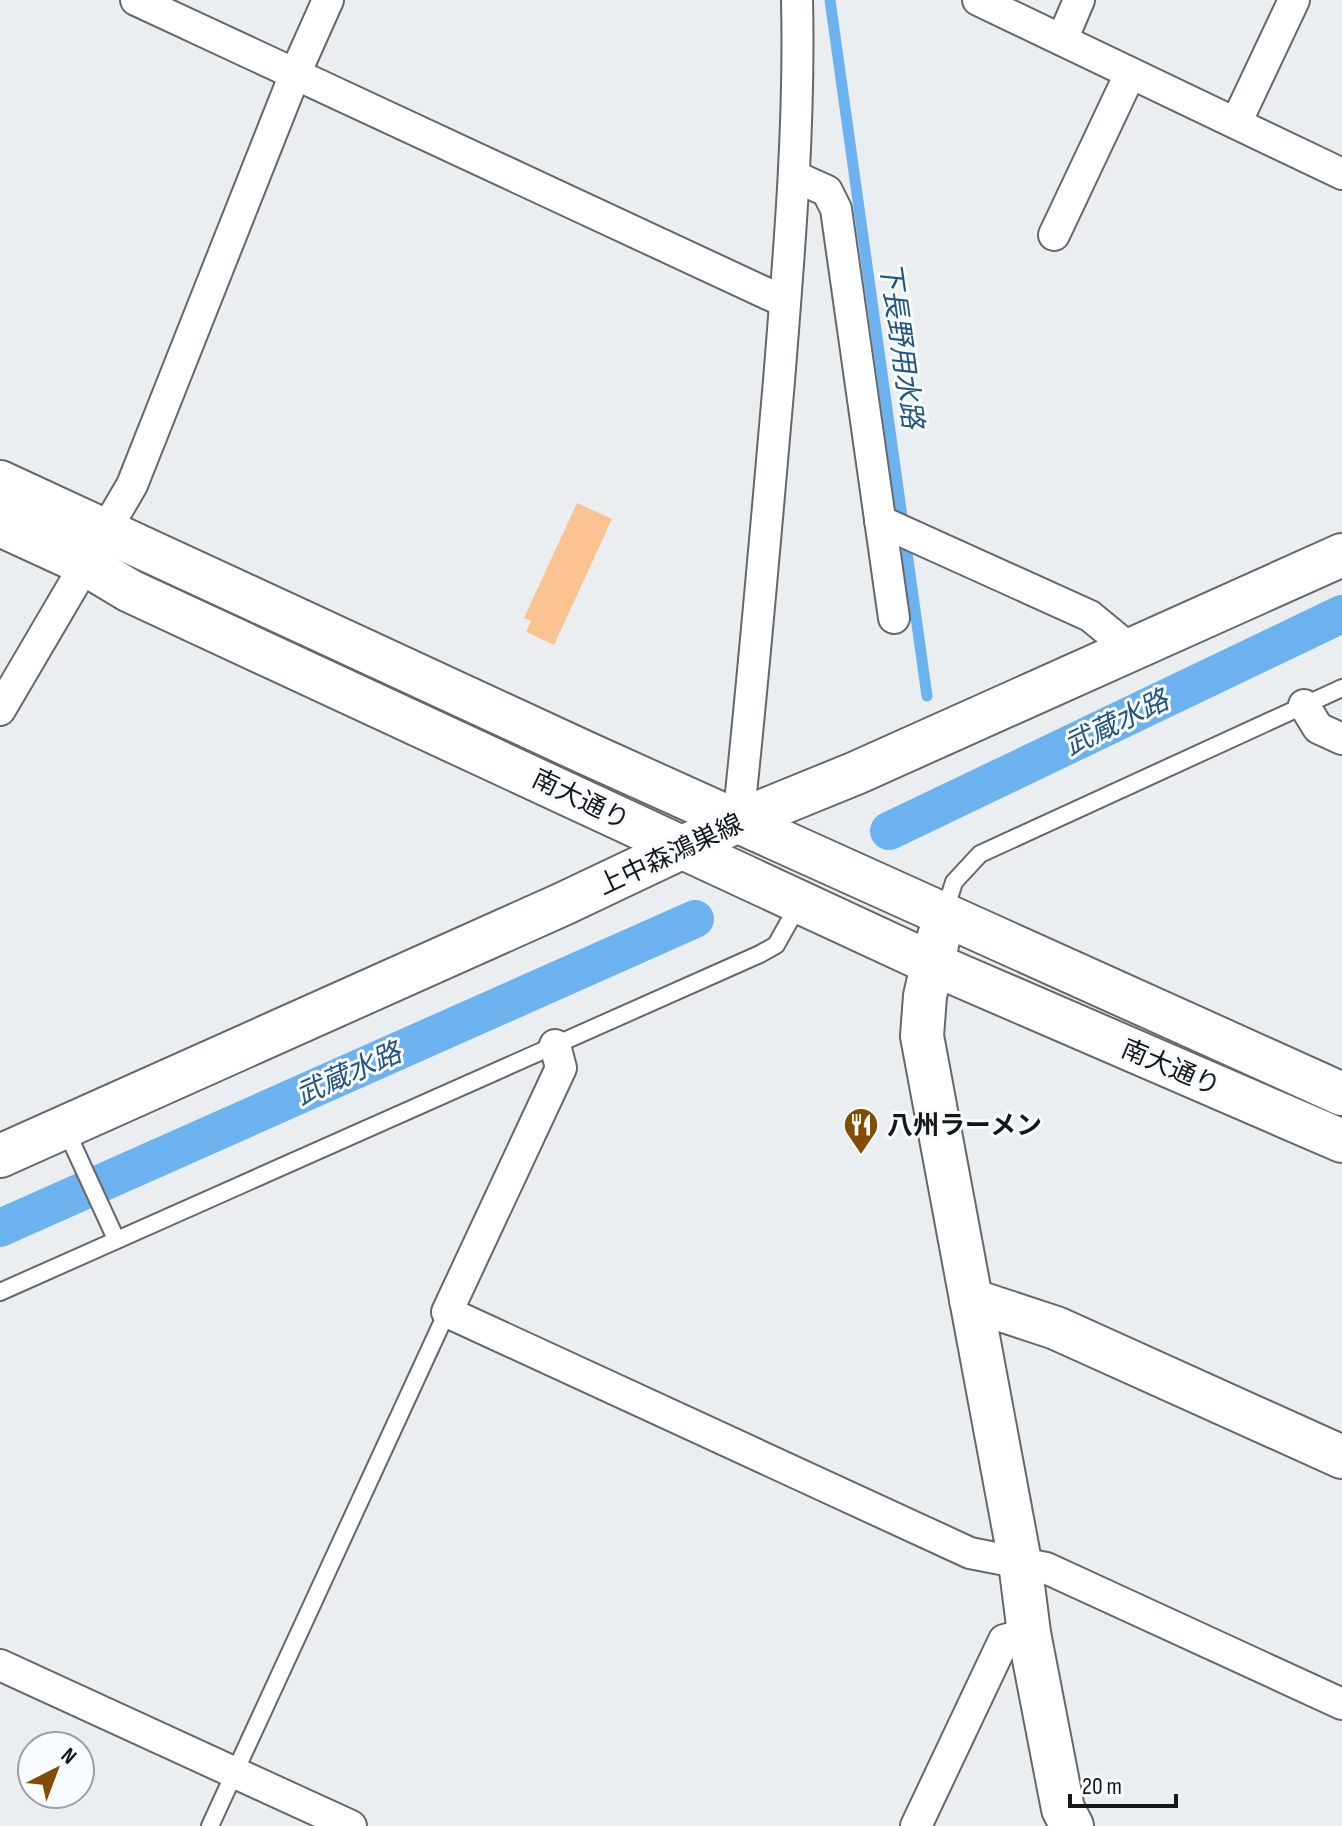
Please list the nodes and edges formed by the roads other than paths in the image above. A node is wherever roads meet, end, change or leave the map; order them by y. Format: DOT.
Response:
graph roads {
  1 [pos="136,0"];
  2 [pos="328,0"];
  3 [pos="797,0"];
  4 [pos="978,0"];
  5 [pos="1079,0"];
  6 [pos="1294,0"];
  7 [pos="1062,40"];
  8 [pos="295,74"];
  9 [pos="1130,74"];
  10 [pos="1236,123"];
  11 [pos="1342,174"];
  12 [pos="794,176"];
  13 [pos="1054,235"];
  14 [pos="785,302"];
  15 [pos="0,482"];
  16 [pos="0,525"];
  17 [pos="895,527"];
  18 [pos="95,548"];
  19 [pos="1342,555"];
  20 [pos="894,618"];
  21 [pos="1130,649"];
  22 [pos="1342,688"];
  23 [pos="1304,705"];
  24 [pos="0,710"];
  25 [pos="1342,739"];
  26 [pos="738,821"];
  27 [pos="683,848"];
  28 [pos="800,903"];
  29 [pos="944,916"];
  30 [pos="933,964"];
  31 [pos="555,1045"];
  32 [pos="1342,1094"];
  33 [pos="1341,1139"];
  34 [pos="72,1144"];
  35 [pos="0,1156"];
  36 [pos="116,1239"];
  37 [pos="0,1292"];
  38 [pos="971,1300"];
  39 [pos="447,1312"];
  40 [pos="1342,1457"];
  41 [pos="1020,1562"];
  42 [pos="1029,1633"];
  43 [pos="0,1665"];
  44 [pos="1342,1704"];
  45 [pos="234,1773"];
  46 [pos="210,1826"];
  47 [pos="351,1826"];
  48 [pos="916,1826"];
  49 [pos="1072,1826"];
  1 -- 8 [label="street"];
  2 -- 8 [label="street"];
  3 -- 12 [label="street"];
  4 -- 7 [label="street"];
  5 -- 7 [label="street"];
  6 -- 10 [label="street"];
  7 -- 9 [label="street"];
  8 -- 14 [label="street"];
  8 -- 18 [label="street"];
  9 -- 10 [label="street"];
  9 -- 13 [label="street"];
  10 -- 11 [label="street"];
  12 -- 14 [label="street"];
  12 -- 17 [label="street"];
  14 -- 26 [label="street"];
  15 -- 18 [label="street, 南大通り"];
  16 -- 18 [label="street, 南大通り"];
  17 -- 20 [label="street"];
  17 -- 21 [label="street"];
  18 -- 24 [label="street"];
  18 -- 26 [label="street, 南大通り"];
  18 -- 27 [label="street, 南大通り"];
  19 -- 21 [label="street, 上中森鴻巣線"];
  21 -- 26 [label="street, 上中森鴻巣線"];
  22 -- 23 [label="lane"];
  23 -- 25 [label="street"];
  23 -- 29 [label="lane"];
  26 -- 27 [label="street, 上中森鴻巣線"];
  26 -- 29 [label="street, 南大通り"];
  27 -- 28 [label="street, 南大通り"];
  27 -- 34 [label="street, 上中森鴻巣線"];
  28 -- 30 [label="street, 南大通り"];
  28 -- 31 [label="lane"];
  29 -- 30 [label="street"];
  29 -- 32 [label="street, 南大通り"];
  30 -- 33 [label="street, 南大通り"];
  30 -- 38 [label="street"];
  31 -- 36 [label="lane"];
  31 -- 39 [label="street"];
  34 -- 35 [label="street, 上中森鴻巣線"];
  34 -- 36 [label="lane"];
  36 -- 37 [label="lane"];
  38 -- 40 [label="street"];
  38 -- 41 [label="street"];
  39 -- 41 [label="street"];
  39 -- 45 [label="lane"];
  41 -- 42 [label="street"];
  41 -- 44 [label="street"];
  42 -- 48 [label="street"];
  42 -- 49 [label="street"];
  43 -- 45 [label="street"];
  45 -- 46 [label="lane"];
  45 -- 47 [label="street"];
}
